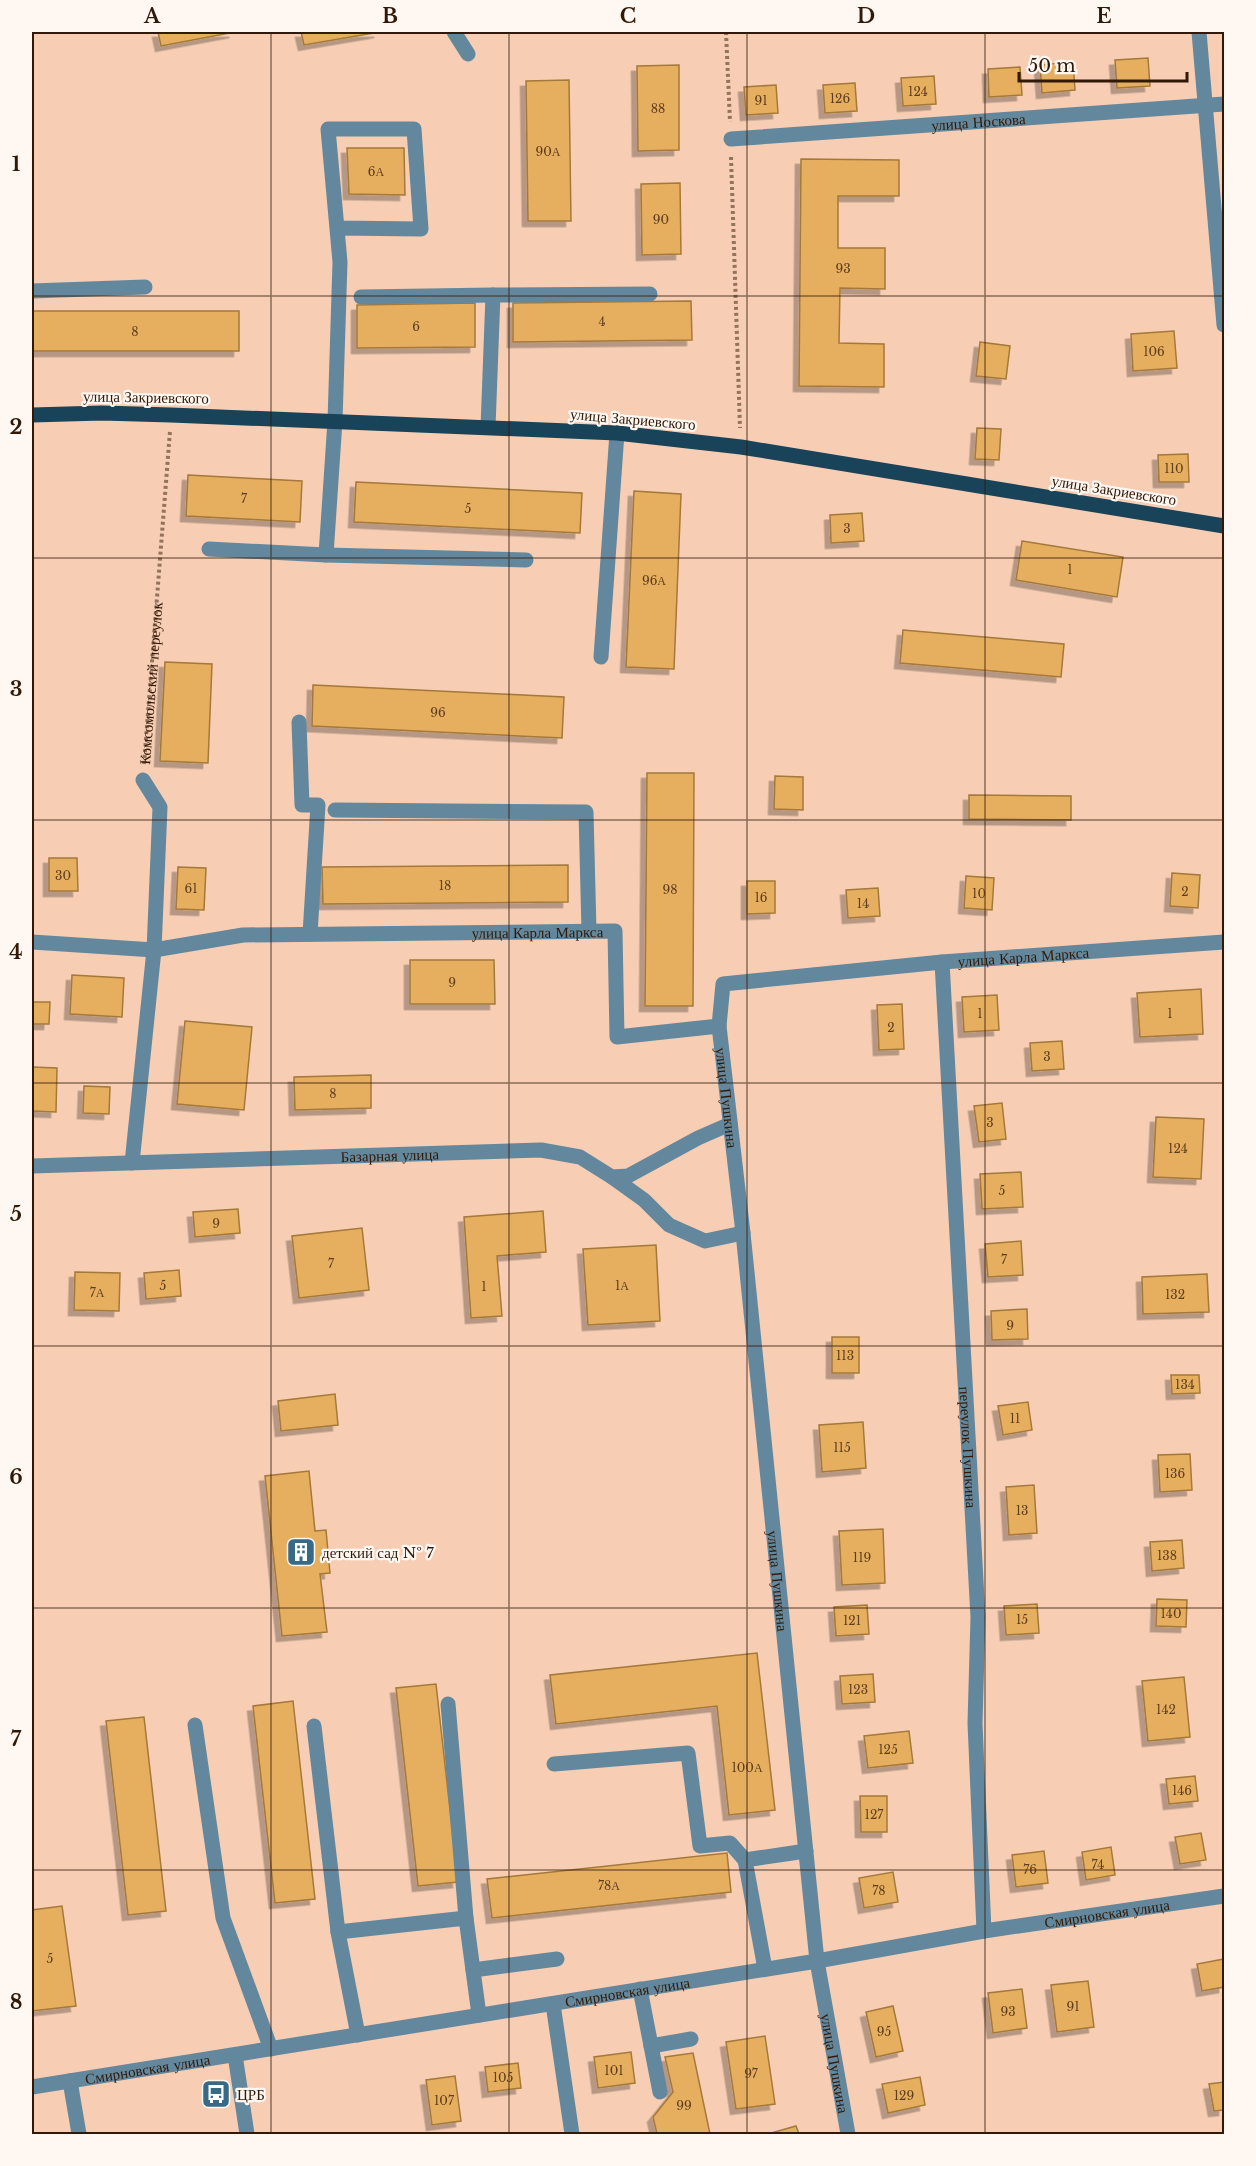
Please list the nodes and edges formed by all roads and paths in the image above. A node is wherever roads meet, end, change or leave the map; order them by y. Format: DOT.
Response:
graph roads {
  1 [pos="454,32"];
  2 [pos="726,32"];
  3 [pos="1199,32"];
  4 [pos="468,54"];
  5 [pos="1224,104"];
  6 [pos="1205,105"];
  7 [pos="731,139"];
  8 [pos="337,228"];
  9 [pos="145,287"];
  10 [pos="32,291"];
  11 [pos="650,294"];
  12 [pos="493,295"];
  13 [pos="361,297"];
  14 [pos="1224,326"];
  15 [pos="32,415"];
  16 [pos="171,415"];
  17 [pos="335,421"];
  18 [pos="488,428"];
  19 [pos="617,434"];
  20 [pos="741,447"];
  21 [pos="1224,526"];
  22 [pos="208,549"];
  23 [pos="326,555"];
  24 [pos="526,560"];
  25 [pos="601,657"];
  26 [pos="299,723"];
  27 [pos="143,780"];
  28 [pos="335,810"];
  29 [pos="589,931"];
  30 [pos="310,934"];
  31 [pos="32,942"];
  32 [pos="1224,942"];
  33 [pos="154,950"];
  34 [pos="942,962"];
  35 [pos="718,1026"];
  36 [pos="730,1124"];
  37 [pos="132,1163"];
  38 [pos="32,1166"];
  39 [pos="612,1176"];
  40 [pos="743,1233"];
  41 [pos="448,1704"];
  42 [pos="195,1725"];
  43 [pos="314,1726"];
  44 [pos="554,1764"];
  45 [pos="806,1851"];
  46 [pos="745,1860"];
  47 [pos="1224,1896"];
  48 [pos="466,1918"];
  49 [pos="984,1931"];
  50 [pos="338,1932"];
  51 [pos="557,1959"];
  52 [pos="817,1961"];
  53 [pos="765,1969"];
  54 [pos="473,1970"];
  55 [pos="640,1989"];
  56 [pos="553,2004"];
  57 [pos="479,2015"];
  58 [pos="358,2035"];
  59 [pos="691,2039"];
  60 [pos="651,2046"];
  61 [pos="271,2049"];
  62 [pos="235,2055"];
  63 [pos="70,2081"];
  64 [pos="32,2087"];
  65 [pos="660,2092"];
  66 [pos="79,2134"];
  67 [pos="247,2134"];
  68 [pos="572,2134"];
  69 [pos="848,2134"];
  1 -- 4 [label="street"];
  2 -- 7 [label="path"];
  3 -- 6 [label="street"];
  5 -- 6 [label="street, улица Носкова"];
  6 -- 7 [label="street, улица Носкова"];
  6 -- 14 [label="street"];
  7 -- 20 [label="path"];
  8 -- 8 [label="street"];
  8 -- 17 [label="street"];
  9 -- 10 [label="street"];
  11 -- 12 [label="street"];
  12 -- 13 [label="street"];
  12 -- 18 [label="street"];
  15 -- 16 [label="main road, улица Закриевского"];
  16 -- 17 [label="main road, улица Закриевского"];
  16 -- 27 [label="path, Комсомольский переулок"];
  17 -- 18 [label="main road, улица Закриевского"];
  17 -- 23 [label="street"];
  18 -- 19 [label="main road, улица Закриевского"];
  19 -- 20 [label="main road, улица Закриевского"];
  19 -- 25 [label="street"];
  20 -- 21 [label="main road, улица Закриевского"];
  22 -- 23 [label="street"];
  23 -- 24 [label="street"];
  26 -- 30 [label="street"];
  27 -- 33 [label="street, Комсомольский переулок"];
  28 -- 29 [label="street"];
  29 -- 30 [label="street, улица Карла Маркса"];
  29 -- 35 [label="street, улица Карла Маркса"];
  30 -- 33 [label="street, улица Карла Маркса"];
  31 -- 33 [label="street, улица Карла Маркса"];
  32 -- 34 [label="street, улица Карла Маркса"];
  33 -- 37 [label="street, Комсомольский переулок"];
  34 -- 35 [label="street, улица Карла Маркса"];
  34 -- 49 [label="street, переулок Пушкина"];
  35 -- 36 [label="street, улица Пушкина"];
  36 -- 39 [label="street"];
  36 -- 40 [label="street, улица Пушкина"];
  37 -- 38 [label="street, Базарная улица"];
  37 -- 39 [label="street, Базарная улица"];
  39 -- 40 [label="street, Базарная улица"];
  40 -- 45 [label="street, улица Пушкина"];
  41 -- 48 [label="street"];
  42 -- 61 [label="street"];
  43 -- 50 [label="street"];
  44 -- 46 [label="street"];
  45 -- 46 [label="street"];
  45 -- 52 [label="street, улица Пушкина"];
  46 -- 53 [label="street"];
  47 -- 49 [label="street, Смирновская улица"];
  48 -- 50 [label="street"];
  48 -- 54 [label="street"];
  49 -- 52 [label="street, Смирновская улица"];
  50 -- 58 [label="street"];
  51 -- 54 [label="street"];
  52 -- 53 [label="street, Смирновская улица"];
  52 -- 69 [label="street, улица Пушкина"];
  53 -- 55 [label="street, Смирновская улица"];
  54 -- 57 [label="street"];
  55 -- 56 [label="street, Смирновская улица"];
  55 -- 60 [label="street"];
  56 -- 57 [label="street, Смирновская улица"];
  56 -- 68 [label="street"];
  57 -- 58 [label="street, Смирновская улица"];
  58 -- 61 [label="street, Смирновская улица"];
  59 -- 60 [label="street"];
  60 -- 65 [label="street"];
  61 -- 62 [label="street, Смирновская улица"];
  62 -- 63 [label="street, Смирновская улица"];
  62 -- 67 [label="street"];
  63 -- 64 [label="street, Смирновская улица"];
  63 -- 66 [label="street"];
}
